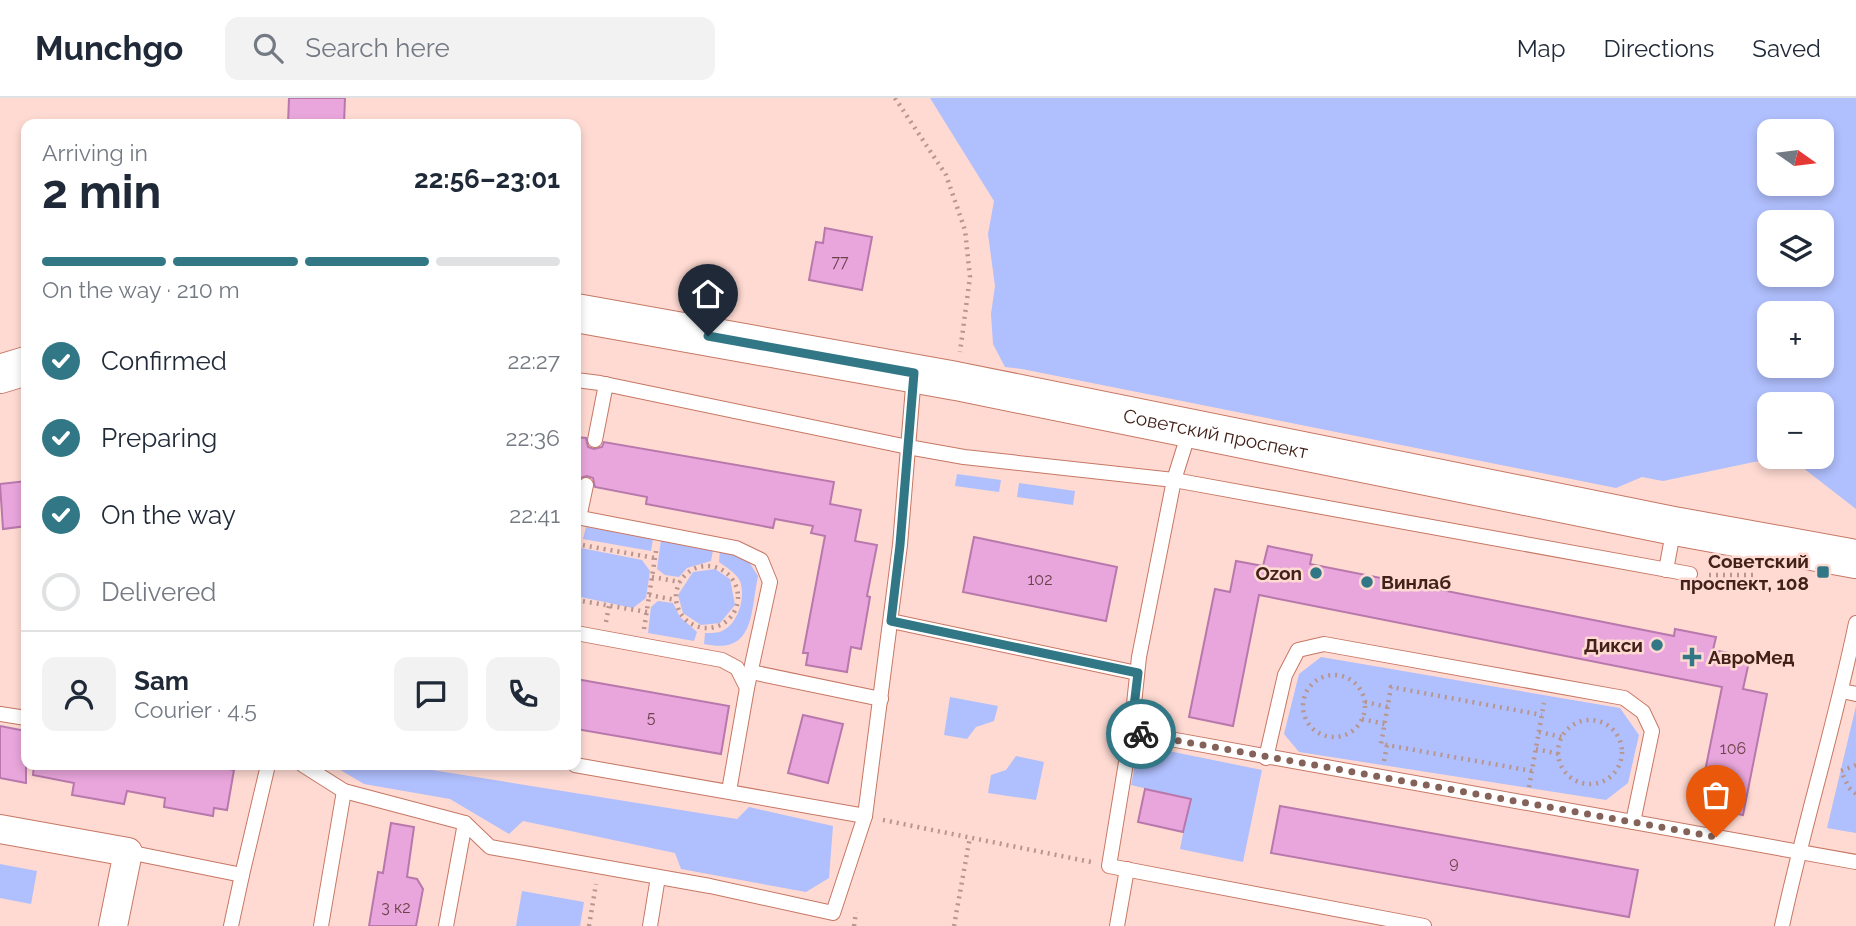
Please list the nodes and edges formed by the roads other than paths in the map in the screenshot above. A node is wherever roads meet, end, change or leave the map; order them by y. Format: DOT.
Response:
graph roads {
  1 [pos="581,314"];
  2 [pos="21,368"];
  3 [pos="914,373"];
  4 [pos="0,374"];
  5 [pos="581,381"];
  6 [pos="606,384"];
  7 [pos="1190,428"];
  8 [pos="595,440"];
  9 [pos="908,447"];
  10 [pos="1174,480"];
  11 [pos="586,485"];
  12 [pos="581,505"];
  13 [pos="581,518"];
  14 [pos="1674,526"];
  15 [pos="1856,559"];
  16 [pos="1665,570"];
  17 [pos="1690,575"];
  18 [pos="891,621"];
  19 [pos="1856,623"];
  20 [pos="581,634"];
  21 [pos="751,672"];
  22 [pos="1138,673"];
  23 [pos="747,688"];
  24 [pos="1849,692"];
  25 [pos="881,699"];
  26 [pos="0,714"];
  27 [pos="21,717"];
  28 [pos="1131,732"];
  29 [pos="1266,758"];
  30 [pos="581,766"];
  31 [pos="267,770"];
  32 [pos="311,770"];
  33 [pos="344,791"];
  34 [pos="729,791"];
  35 [pos="865,816"];
  36 [pos="1633,822"];
  37 [pos="465,823"];
  38 [pos="0,829"];
  39 [pos="128,852"];
  40 [pos="1798,852"];
  41 [pos="1856,862"];
  42 [pos="1127,869"];
  43 [pos="242,875"];
  44 [pos="658,877"];
  45 [pos="1395,924"];
  46 [pos="113,926"];
  47 [pos="231,926"];
  48 [pos="321,926"];
  49 [pos="446,926"];
  50 [pos="650,926"];
  51 [pos="1117,926"];
  52 [pos="1424,926"];
  53 [pos="1782,926"];
  1 -- 3 [label="street, Советский проспект"];
  2 -- 4 [label="street"];
  3 -- 7 [label="street, Советский проспект"];
  3 -- 9 [label="lane"];
  5 -- 6 [label="lane"];
  6 -- 8 [label="lane"];
  6 -- 9 [label="lane"];
  7 -- 10 [label="lane"];
  7 -- 14 [label="street, Советский проспект"];
  9 -- 10 [label="lane"];
  9 -- 18 [label="lane"];
  10 -- 16 [label="lane"];
  10 -- 22 [label="lane"];
  11 -- 12 [label="lane"];
  13 -- 21 [label="lane"];
  14 -- 15 [label="street, Советский проспект"];
  14 -- 16 [label="lane"];
  16 -- 17 [label="lane"];
  18 -- 22 [label="lane"];
  18 -- 25 [label="lane"];
  19 -- 24 [label="lane"];
  20 -- 23 [label="lane"];
  21 -- 23 [label="lane"];
  21 -- 25 [label="lane"];
  22 -- 28 [label="lane"];
  23 -- 34 [label="lane"];
  24 -- 40 [label="lane"];
  25 -- 35 [label="lane"];
  26 -- 27 [label="lane"];
  28 -- 29 [label="lane"];
  28 -- 42 [label="lane"];
  29 -- 36 [label="lane"];
  29 -- 36 [label="lane"];
  30 -- 34 [label="lane"];
  31 -- 43 [label="lane"];
  32 -- 33 [label="lane"];
  33 -- 37 [label="lane"];
  33 -- 48 [label="lane"];
  34 -- 35 [label="lane"];
  35 -- 44 [label="lane"];
  36 -- 40 [label="lane"];
  37 -- 44 [label="lane"];
  37 -- 49 [label="lane"];
  38 -- 39 [label="street"];
  39 -- 43 [label="lane"];
  39 -- 46 [label="street"];
  40 -- 41 [label="lane"];
  40 -- 53 [label="lane"];
  42 -- 45 [label="lane"];
  42 -- 51 [label="lane"];
  43 -- 47 [label="lane"];
  44 -- 50 [label="lane"];
  45 -- 52 [label="lane"];
}
